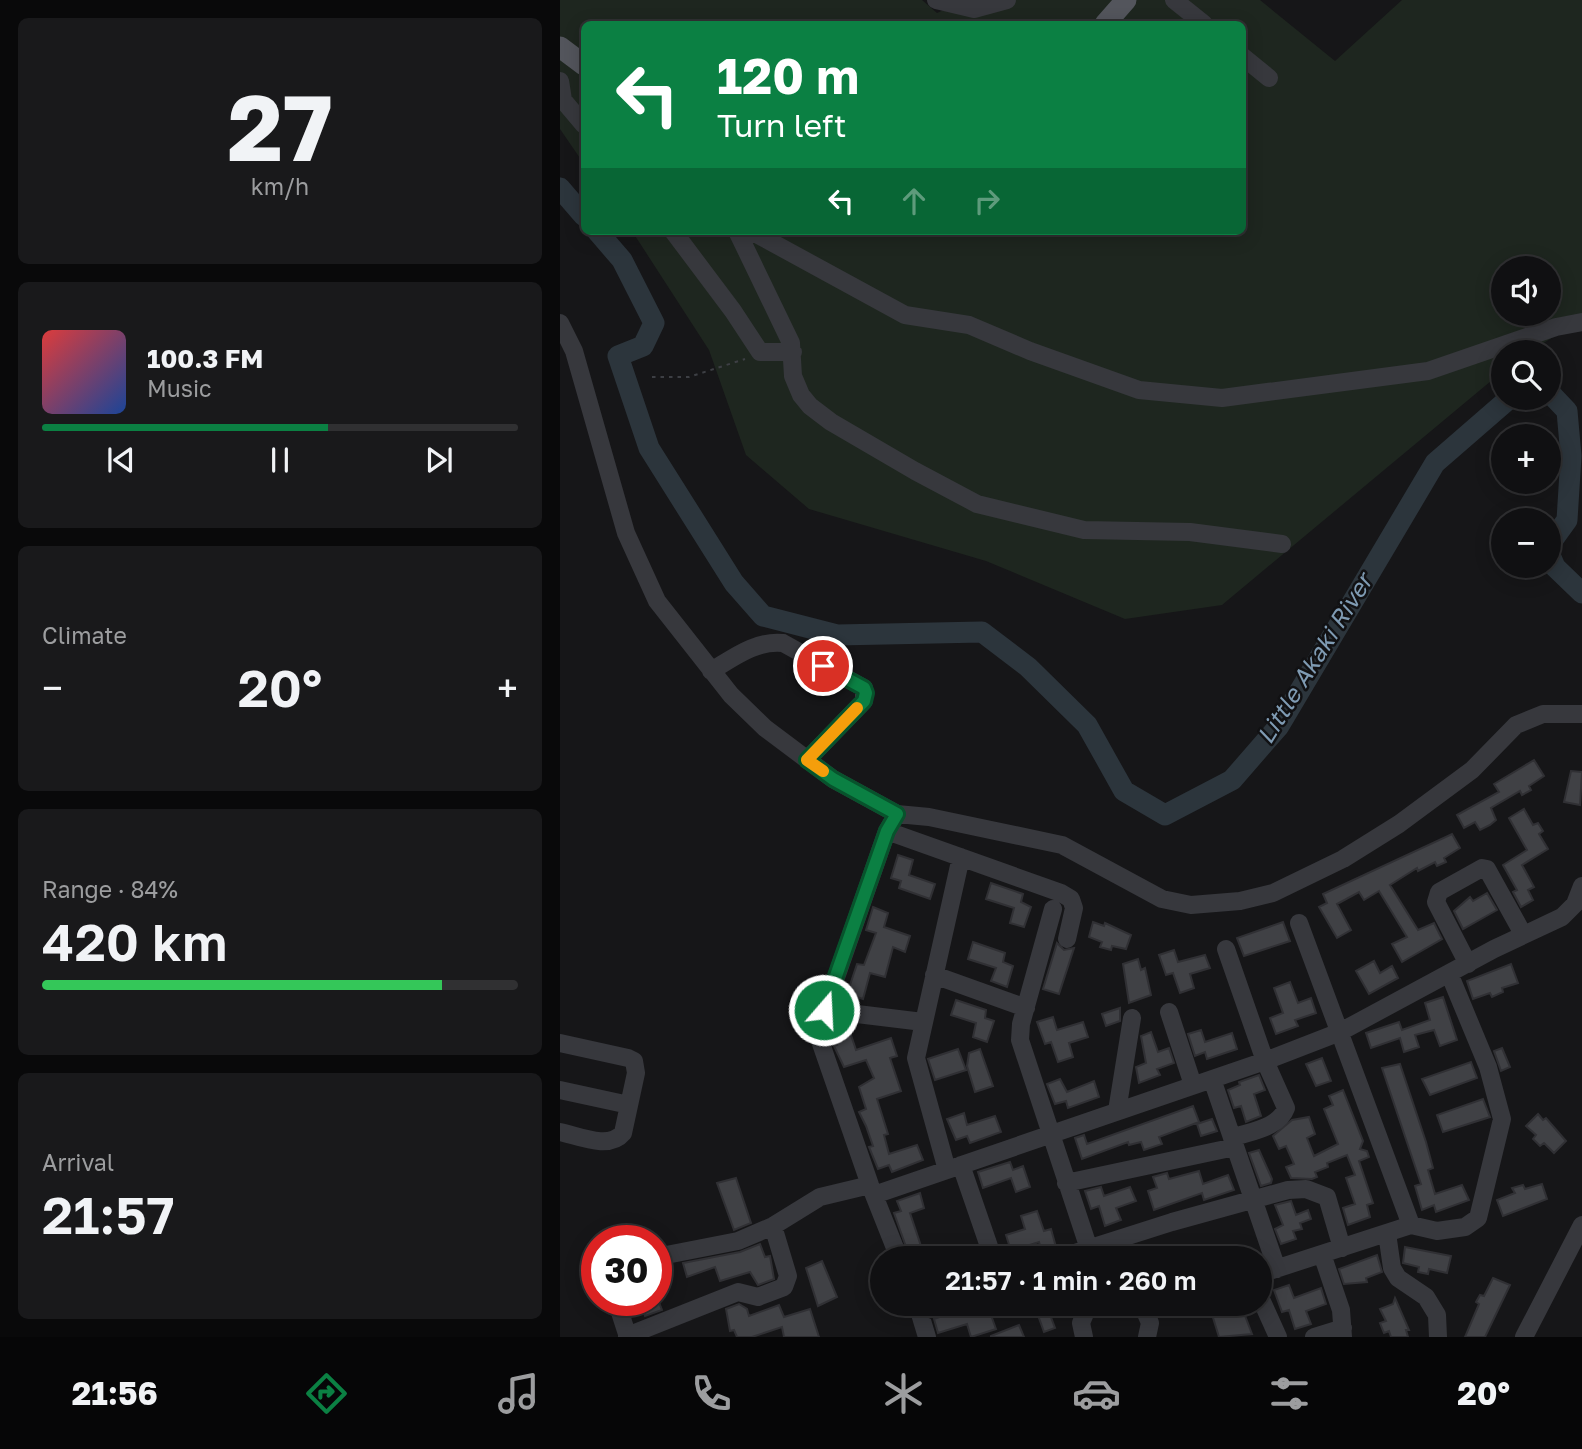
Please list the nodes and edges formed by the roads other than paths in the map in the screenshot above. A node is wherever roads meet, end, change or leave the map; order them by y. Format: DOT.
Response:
graph roads {
  1 [pos="936,0"];
  2 [pos="1007,0"];
  3 [pos="1118,0"];
  4 [pos="1126,0"];
  5 [pos="1174,0"];
  6 [pos="1100,21"];
  7 [pos="1108,21"];
  8 [pos="1200,21"];
  9 [pos="560,47"];
  10 [pos="560,55"];
  11 [pos="1246,59"];
  12 [pos="581,63"];
  13 [pos="581,71"];
  14 [pos="1269,78"];
  15 [pos="560,81"];
  16 [pos="581,121"];
  17 [pos="676,235"];
  18 [pos="739,235"];
  19 [pos="758,235"];
  20 [pos="1582,322"];
  21 [pos="560,323"];
  22 [pos="793,352"];
  23 [pos="1282,544"];
  24 [pos="711,671"];
  25 [pos="1582,714"];
  26 [pos="807,760"];
  27 [pos="897,814"];
  28 [pos="887,831"];
  29 [pos="961,858"];
  30 [pos="1582,886"];
  31 [pos="1053,909"];
  32 [pos="1299,923"];
  33 [pos="1523,934"];
  34 [pos="1068,939"];
  35 [pos="1226,949"];
  36 [pos="1468,964"];
  37 [pos="1449,973"];
  38 [pos="934,975"];
  39 [pos="1026,1008"];
  40 [pos="824,1010"];
  41 [pos="1169,1012"];
  42 [pos="1132,1018"];
  43 [pos="923,1022"];
  44 [pos="1340,1032"];
  45 [pos="560,1043"];
  46 [pos="1265,1061"];
  47 [pos="1212,1079"];
  48 [pos="1193,1085"];
  49 [pos="560,1090"];
  50 [pos="629,1105"];
  51 [pos="1117,1111"];
  52 [pos="560,1132"];
  53 [pos="1050,1135"];
  54 [pos="1234,1142"];
  55 [pos="954,1167"];
  56 [pos="1066,1183"];
  57 [pos="872,1190"];
  58 [pos="1254,1200"];
  59 [pos="1411,1225"];
  60 [pos="1582,1225"];
  61 [pos="773,1226"];
  62 [pos="1387,1233"];
  63 [pos="894,1246"];
  64 [pos="988,1246"];
  65 [pos="1087,1246"];
  66 [pos="1114,1246"];
  67 [pos="1264,1246"];
  68 [pos="1342,1248"];
  69 [pos="672,1254"];
  70 [pos="1322,1254"];
  71 [pos="1272,1271"];
  72 [pos="621,1316"];
  73 [pos="920,1316"];
  74 [pos="1084,1316"];
  75 [pos="1148,1316"];
  76 [pos="1269,1316"];
  77 [pos="1343,1332"];
  78 [pos="627,1336"];
  79 [pos="927,1337"];
  80 [pos="1082,1337"];
  81 [pos="1147,1337"];
  82 [pos="1278,1337"];
  83 [pos="1314,1337"];
  84 [pos="1438,1337"];
  85 [pos="1524,1337"];
  1 -- 2 [label="street"];
  3 -- 6 [label="main road"];
  4 -- 7 [label="main road"];
  5 -- 8 [label="street"];
  9 -- 12 [label="main road"];
  10 -- 13 [label="main road"];
  11 -- 14 [label="street"];
  15 -- 16 [label="street"];
  17 -- 22 [label="street"];
  18 -- 22 [label="street"];
  19 -- 20 [label="street"];
  21 -- 24 [label="street"];
  22 -- 23 [label="street"];
  24 -- 26 [label="street"];
  24 -- 26 [label="street"];
  25 -- 27 [label="street"];
  26 -- 27 [label="street"];
  27 -- 28 [label="street"];
  28 -- 29 [label="street"];
  28 -- 40 [label="street"];
  29 -- 34 [label="street"];
  29 -- 38 [label="street"];
  30 -- 33 [label="street"];
  31 -- 39 [label="street"];
  32 -- 44 [label="street"];
  33 -- 36 [label="street"];
  33 -- 36 [label="street"];
  35 -- 46 [label="street"];
  36 -- 37 [label="street"];
  37 -- 44 [label="street"];
  37 -- 59 [label="street"];
  38 -- 39 [label="street"];
  38 -- 43 [label="street"];
  39 -- 53 [label="street"];
  40 -- 43 [label="street"];
  40 -- 57 [label="street"];
  41 -- 48 [label="street"];
  42 -- 51 [label="street"];
  43 -- 55 [label="street"];
  44 -- 46 [label="street"];
  44 -- 59 [label="street"];
  45 -- 50 [label="street"];
  46 -- 47 [label="street"];
  46 -- 54 [label="street"];
  47 -- 48 [label="street"];
  47 -- 54 [label="street"];
  48 -- 51 [label="street"];
  49 -- 50 [label="street"];
  50 -- 52 [label="street"];
  51 -- 53 [label="street"];
  53 -- 55 [label="street"];
  53 -- 56 [label="street"];
  54 -- 56 [label="street"];
  54 -- 58 [label="street"];
  55 -- 57 [label="street"];
  55 -- 64 [label="street"];
  56 -- 65 [label="street"];
  57 -- 61 [label="street"];
  57 -- 63 [label="street"];
  58 -- 66 [label="street"];
  58 -- 67 [label="street"];
  58 -- 68 [label="street"];
  59 -- 62 [label="street"];
  60 -- 85 [label="street"];
  61 -- 69 [label="street"];
  61 -- 78 [label="street"];
  62 -- 68 [label="street"];
  62 -- 84 [label="street"];
  68 -- 70 [label="street"];
  70 -- 71 [label="street"];
  70 -- 77 [label="street"];
  72 -- 78 [label="street"];
  73 -- 79 [label="street"];
  74 -- 80 [label="street"];
  75 -- 81 [label="street"];
  76 -- 82 [label="street"];
  77 -- 83 [label="street"];
}
